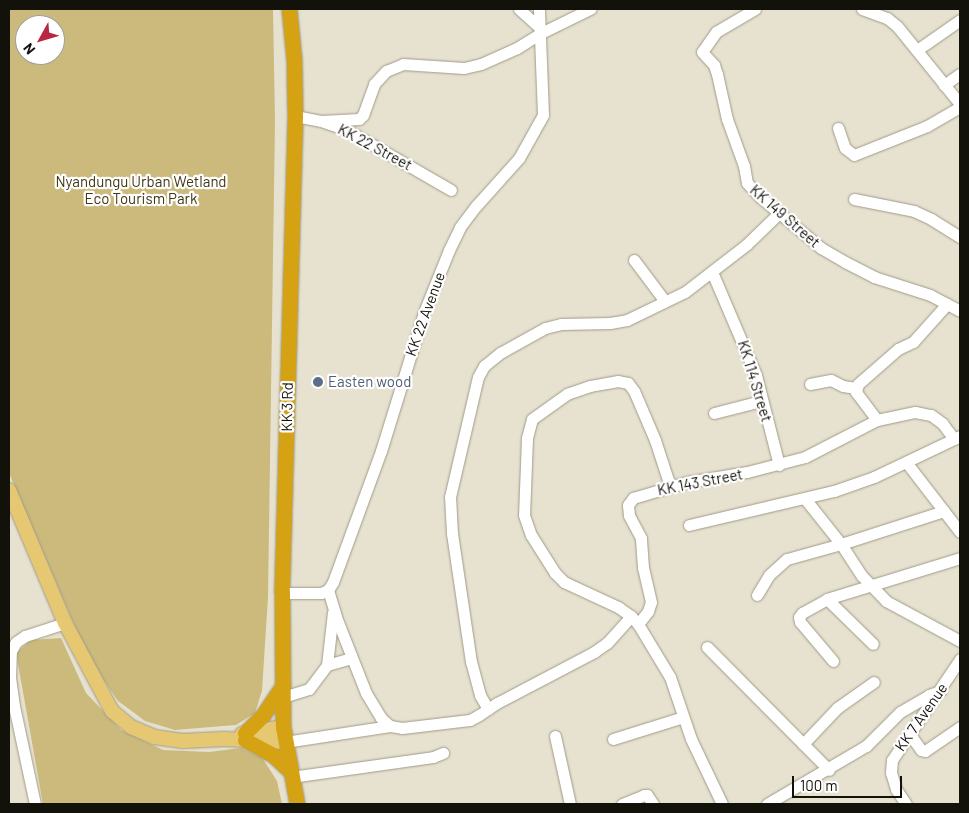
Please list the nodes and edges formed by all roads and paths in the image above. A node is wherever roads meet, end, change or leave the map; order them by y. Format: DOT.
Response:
graph roads {
  1 [pos="289,9"];
  2 [pos="519,9"];
  3 [pos="539,9"];
  4 [pos="590,9"];
  5 [pos="755,9"];
  6 [pos="862,9"];
  7 [pos="960,20"];
  8 [pos="540,31"];
  9 [pos="917,50"];
  10 [pos="960,74"];
  11 [pos="944,84"];
  12 [pos="960,106"];
  13 [pos="295,116"];
  14 [pos="321,121"];
  15 [pos="838,128"];
  16 [pos="452,190"];
  17 [pos="854,199"];
  18 [pos="779,212"];
  19 [pos="960,237"];
  20 [pos="634,260"];
  21 [pos="712,272"];
  22 [pos="664,300"];
  23 [pos="947,304"];
  24 [pos="960,311"];
  25 [pos="810,384"];
  26 [pos="856,388"];
  27 [pos="761,400"];
  28 [pos="714,413"];
  29 [pos="877,420"];
  30 [pos="957,437"];
  31 [pos="906,462"];
  32 [pos="779,465"];
  33 [pos="670,486"];
  34 [pos="9,490"];
  35 [pos="806,500"];
  36 [pos="944,511"];
  37 [pos="689,525"];
  38 [pos="960,532"];
  39 [pos="841,544"];
  40 [pos="960,558"];
  41 [pos="871,587"];
  42 [pos="328,590"];
  43 [pos="282,593"];
  44 [pos="757,595"];
  45 [pos="827,600"];
  46 [pos="333,608"];
  47 [pos="635,620"];
  48 [pos="64,623"];
  49 [pos="960,641"];
  50 [pos="873,644"];
  51 [pos="707,647"];
  52 [pos="351,658"];
  53 [pos="832,661"];
  54 [pos="327,665"];
  55 [pos="958,665"];
  56 [pos="874,682"];
  57 [pos="283,691"];
  58 [pos="940,691"];
  59 [pos="488,709"];
  60 [pos="683,718"];
  61 [pos="390,726"];
  62 [pos="960,727"];
  63 [pos="284,734"];
  64 [pos="909,734"];
  65 [pos="245,736"];
  66 [pos="555,736"];
  67 [pos="613,739"];
  68 [pos="803,744"];
  69 [pos="443,753"];
  70 [pos="828,770"];
  71 [pos="291,775"];
  72 [pos="35,804"];
  73 [pos="297,804"];
  74 [pos="570,804"];
  75 [pos="622,804"];
  76 [pos="653,804"];
  77 [pos="722,804"];
  78 [pos="767,804"];
  79 [pos="906,804"];
  1 -- 13 [label="highway, KK 3 Rd"];
  2 -- 8 [label="street"];
  3 -- 8 [label="street, KK 22 Avenue"];
  4 -- 8 [label="street"];
  5 -- 18 [label="street, KK 149 Street"];
  6 -- 9 [label="street"];
  7 -- 9 [label="street"];
  8 -- 14 [label="street"];
  8 -- 42 [label="street, KK 22 Avenue"];
  9 -- 11 [label="street"];
  10 -- 11 [label="street"];
  11 -- 12 [label="street"];
  12 -- 15 [label="street"];
  13 -- 14 [label="street, KK 22 Street"];
  13 -- 43 [label="highway, KK 3 Rd"];
  14 -- 16 [label="street, KK 22 Street"];
  17 -- 19 [label="street"];
  18 -- 21 [label="street"];
  18 -- 23 [label="street, KK 149 Street"];
  20 -- 22 [label="street"];
  21 -- 22 [label="street"];
  21 -- 27 [label="street, KK 114 Street"];
  22 -- 59 [label="street"];
  23 -- 24 [label="street, KK 149 Street"];
  23 -- 26 [label="street"];
  25 -- 26 [label="street"];
  26 -- 29 [label="street"];
  27 -- 28 [label="street"];
  27 -- 32 [label="street, KK 114 Street"];
  29 -- 30 [label="street, KK 143 Street"];
  29 -- 32 [label="street, KK 143 Street"];
  30 -- 31 [label="street"];
  31 -- 35 [label="street"];
  31 -- 36 [label="street"];
  32 -- 33 [label="street, KK 143 Street"];
  33 -- 47 [label="street, KK 143 Street"];
  33 -- 47 [label="street"];
  34 -- 48 [label="main road"];
  35 -- 37 [label="street"];
  35 -- 39 [label="street"];
  36 -- 38 [label="street"];
  36 -- 39 [label="street"];
  39 -- 41 [label="street"];
  39 -- 44 [label="street"];
  40 -- 41 [label="street"];
  41 -- 45 [label="street"];
  41 -- 49 [label="street"];
  42 -- 43 [label="street"];
  42 -- 46 [label="street"];
  43 -- 57 [label="highway, KK 3 Rd"];
  45 -- 50 [label="street"];
  45 -- 53 [label="street"];
  46 -- 52 [label="street"];
  46 -- 54 [label="street"];
  47 -- 59 [label="street"];
  47 -- 60 [label="street"];
  48 -- 65 [label="main road"];
  48 -- 72 [label="street"];
  51 -- 68 [label="street"];
  52 -- 54 [label="street"];
  52 -- 61 [label="street"];
  54 -- 57 [label="street"];
  55 -- 58 [label="street, KK 7 Avenue"];
  56 -- 68 [label="street"];
  57 -- 63 [label="highway, KK 3 Rd"];
  57 -- 65 [label="highway"];
  58 -- 64 [label="street, KK 7 Avenue"];
  58 -- 70 [label="street"];
  59 -- 61 [label="street"];
  60 -- 67 [label="street"];
  60 -- 77 [label="street"];
  61 -- 63 [label="street"];
  62 -- 64 [label="street"];
  63 -- 65 [label="main road"];
  63 -- 71 [label="highway, KK 3 Rd"];
  64 -- 79 [label="street, KK 7 Avenue"];
  65 -- 71 [label="highway"];
  66 -- 74 [label="street"];
  68 -- 70 [label="street"];
  69 -- 71 [label="street"];
  70 -- 78 [label="street"];
  71 -- 73 [label="highway, KK 3 Rd"];
  75 -- 76 [label="street"];
}
